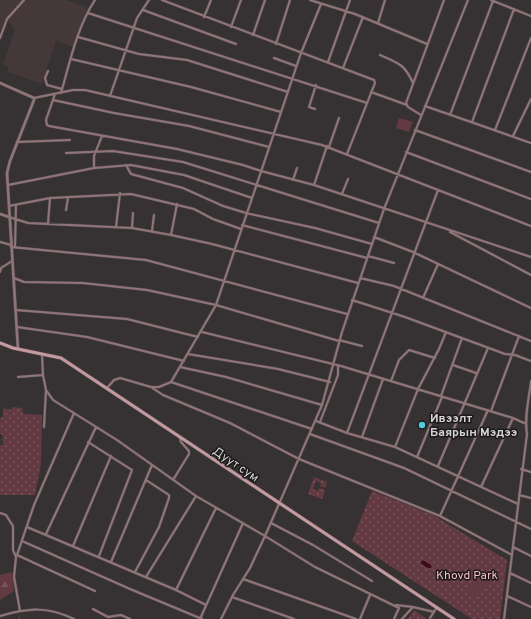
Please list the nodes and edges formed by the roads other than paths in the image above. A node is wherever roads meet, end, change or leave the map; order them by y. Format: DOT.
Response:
graph roads {
  1 [pos="24,0"];
  2 [pos="149,0"];
  3 [pos="162,0"];
  4 [pos="211,0"];
  5 [pos="241,0"];
  6 [pos="265,0"];
  7 [pos="290,0"];
  8 [pos="310,0"];
  9 [pos="350,0"];
  10 [pos="385,0"];
  11 [pos="444,0"];
  12 [pos="468,0"];
  13 [pos="492,0"];
  14 [pos="93,1"];
  15 [pos="321,4"];
  16 [pos="514,9"];
  17 [pos="143,10"];
  18 [pos="347,11"];
  19 [pos="88,12"];
  20 [pos="531,16"];
  21 [pos="204,17"];
  22 [pos="362,17"];
  23 [pos="378,23"];
  24 [pos="231,27"];
  25 [pos="134,28"];
  26 [pos="253,35"];
  27 [pos="0,38"];
  28 [pos="78,38"];
  29 [pos="531,38"];
  30 [pos="236,44"];
  31 [pos="276,44"];
  32 [pos="428,44"];
  33 [pos="127,50"];
  34 [pos="301,53"];
  35 [pos="380,55"];
  36 [pos="274,58"];
  37 [pos="71,59"];
  38 [pos="328,62"];
  39 [pos="296,66"];
  40 [pos="343,68"];
  41 [pos="48,71"];
  42 [pos="119,71"];
  43 [pos="292,79"];
  44 [pos="0,83"];
  45 [pos="413,83"];
  46 [pos="316,86"];
  47 [pos="62,89"];
  48 [pos="288,92"];
  49 [pos="371,92"];
  50 [pos="61,93"];
  51 [pos="55,94"];
  52 [pos="110,96"];
  53 [pos="34,98"];
  54 [pos="531,99"];
  55 [pos="53,100"];
  56 [pos="367,103"];
  57 [pos="406,106"];
  58 [pos="425,106"];
  59 [pos="315,109"];
  60 [pos="281,112"];
  61 [pos="421,115"];
  62 [pos="450,115"];
  63 [pos="339,118"];
  64 [pos="472,122"];
  65 [pos="415,130"];
  66 [pos="496,130"];
  67 [pos="274,134"];
  68 [pos="102,136"];
  69 [pos="513,136"];
  70 [pos="70,140"];
  71 [pos="17,142"];
  72 [pos="531,143"];
  73 [pos="328,147"];
  74 [pos="269,148"];
  75 [pos="406,152"];
  76 [pos="66,153"];
  77 [pos="96,153"];
  78 [pos="347,154"];
  79 [pos="126,165"];
  80 [pos="94,168"];
  81 [pos="297,168"];
  82 [pos="261,171"];
  83 [pos="531,172"];
  84 [pos="397,174"];
  85 [pos="348,179"];
  86 [pos="293,180"];
  87 [pos="6,185"];
  88 [pos="256,185"];
  89 [pos="314,185"];
  90 [pos="438,190"];
  91 [pos="120,193"];
  92 [pos="342,194"];
  93 [pos="50,198"];
  94 [pos="68,198"];
  95 [pos="252,198"];
  96 [pos="531,199"];
  97 [pos="177,204"];
  98 [pos="16,205"];
  99 [pos="8,206"];
  100 [pos="384,209"];
  101 [pos="66,210"];
  102 [pos="134,213"];
  103 [pos="246,213"];
  104 [pos="0,214"];
  105 [pos="154,215"];
  106 [pos="9,217"];
  107 [pos="16,218"];
  108 [pos="426,222"];
  109 [pos="379,223"];
  110 [pos="48,224"];
  111 [pos="242,225"];
  112 [pos="531,226"];
  113 [pos="116,227"];
  114 [pos="132,228"];
  115 [pos="241,229"];
  116 [pos="152,231"];
  117 [pos="449,231"];
  118 [pos="170,235"];
  119 [pos="374,237"];
  120 [pos="0,242"];
  121 [pos="372,244"];
  122 [pos="12,247"];
  123 [pos="234,250"];
  124 [pos="413,252"];
  125 [pos="367,257"];
  126 [pos="531,257"];
  127 [pos="12,261"];
  128 [pos="394,263"];
  129 [pos="438,264"];
  130 [pos="0,272"];
  131 [pos="531,275"];
  132 [pos="14,278"];
  133 [pos="360,278"];
  134 [pos="226,281"];
  135 [pos="358,283"];
  136 [pos="400,289"];
  137 [pos="423,298"];
  138 [pos="352,300"];
  139 [pos="216,305"];
  140 [pos="531,308"];
  141 [pos="16,310"];
  142 [pos="392,312"];
  143 [pos="348,314"];
  144 [pos="17,327"];
  145 [pos="202,332"];
  146 [pos="446,332"];
  147 [pos="519,336"];
  148 [pos="198,337"];
  149 [pos="462,338"];
  150 [pos="339,340"];
  151 [pos="531,341"];
  152 [pos="0,342"];
  153 [pos="362,346"];
  154 [pos="488,348"];
  155 [pos="18,349"];
  156 [pos="42,353"];
  157 [pos="188,354"];
  158 [pos="512,355"];
  159 [pos="435,358"];
  160 [pos="184,361"];
  161 [pos="531,361"];
  162 [pos="334,364"];
  163 [pos="453,365"];
  164 [pos="338,366"];
  165 [pos="180,367"];
  166 [pos="476,373"];
  167 [pos="369,374"];
  168 [pos="43,375"];
  169 [pos="18,377"];
  170 [pos="383,379"];
  171 [pos="391,381"];
  172 [pos="531,381"];
  173 [pos="171,382"];
  174 [pos="330,382"];
  175 [pos="151,386"];
  176 [pos="107,388"];
  177 [pos="418,389"];
  178 [pos="46,390"];
  179 [pos="442,396"];
  180 [pos="465,403"];
  181 [pos="322,405"];
  182 [pos="489,410"];
  183 [pos="527,412"];
  184 [pos="74,413"];
  185 [pos="531,413"];
  186 [pos="513,418"];
  187 [pos="316,421"];
  188 [pos="320,422"];
  189 [pos="524,423"];
  190 [pos="44,427"];
  191 [pos="96,427"];
  192 [pos="312,429"];
  193 [pos="347,433"];
  194 [pos="310,434"];
  195 [pos="526,434"];
  196 [pos="180,437"];
  197 [pos="362,437"];
  198 [pos="531,437"];
  199 [pos="88,442"];
  200 [pos="395,447"];
  201 [pos="111,456"];
  202 [pos="417,457"];
  203 [pos="299,459"];
  204 [pos="152,465"];
  205 [pos="438,466"];
  206 [pos="521,469"];
  207 [pos="531,472"];
  208 [pos="458,476"];
  209 [pos="146,480"];
  210 [pos="173,480"];
  211 [pos="481,487"];
  212 [pos="452,490"];
  213 [pos="519,495"];
  214 [pos="196,496"];
  215 [pos="531,498"];
  216 [pos="280,504"];
  217 [pos="518,504"];
  218 [pos="216,508"];
  219 [pos="0,513"];
  220 [pos="440,516"];
  221 [pos="516,522"];
  222 [pos="243,523"];
  223 [pos="271,523"];
  224 [pos="27,526"];
  225 [pos="531,529"];
  226 [pos="46,534"];
  227 [pos="266,536"];
  228 [pos="22,541"];
  229 [pos="73,546"];
  230 [pos="513,547"];
  231 [pos="512,555"];
  232 [pos="17,556"];
  233 [pos="531,556"];
  234 [pos="98,557"];
  235 [pos="111,562"];
  236 [pos="134,572"];
  237 [pos="510,573"];
  238 [pos="146,577"];
  239 [pos="243,579"];
  240 [pos="372,580"];
  241 [pos="531,583"];
  242 [pos="176,590"];
  243 [pos="95,591"];
  244 [pos="370,595"];
  245 [pos="507,596"];
  246 [pos="232,597"];
  247 [pos="206,605"];
  248 [pos="394,606"];
  249 [pos="412,607"];
  250 [pos="437,607"];
  251 [pos="531,608"];
  252 [pos="93,609"];
  253 [pos="20,611"];
  254 [pos="434,612"];
  255 [pos="64,614"];
  256 [pos="0,616"];
  257 [pos="430,618"];
  258 [pos="62,619"];
  259 [pos="74,619"];
  260 [pos="130,619"];
  261 [pos="201,619"];
  262 [pos="221,619"];
  263 [pos="294,619"];
  264 [pos="356,619"];
  265 [pos="360,619"];
  266 [pos="394,619"];
  267 [pos="402,619"];
  268 [pos="454,619"];
  269 [pos="504,619"];
  1 -- 27 [label="street"];
  2 -- 17 [label="street"];
  3 -- 21 [label="street"];
  4 -- 21 [label="street"];
  5 -- 24 [label="street"];
  6 -- 26 [label="street"];
  7 -- 31 [label="street"];
  8 -- 15 [label="street"];
  9 -- 18 [label="street"];
  10 -- 23 [label="street"];
  11 -- 32 [label="street"];
  12 -- 58 [label="street"];
  13 -- 16 [label="street"];
  13 -- 62 [label="street"];
  14 -- 19 [label="street"];
  15 -- 18 [label="street"];
  15 -- 34 [label="street"];
  16 -- 20 [label="street"];
  16 -- 64 [label="street"];
  17 -- 25 [label="street"];
  17 -- 30 [label="street"];
  18 -- 22 [label="street"];
  18 -- 38 [label="street"];
  19 -- 25 [label="street"];
  19 -- 28 [label="street"];
  21 -- 24 [label="street"];
  22 -- 23 [label="street"];
  22 -- 40 [label="street"];
  23 -- 32 [label="street"];
  24 -- 26 [label="street"];
  25 -- 33 [label="street"];
  25 -- 43 [label="street"];
  26 -- 31 [label="street"];
  28 -- 33 [label="street"];
  28 -- 37 [label="street"];
  29 -- 66 [label="street"];
  31 -- 34 [label="street"];
  32 -- 45 [label="street"];
  33 -- 42 [label="street"];
  33 -- 48 [label="street"];
  34 -- 38 [label="street"];
  34 -- 39 [label="street"];
  35 -- 45 [label="street"];
  36 -- 39 [label="street"];
  37 -- 42 [label="street"];
  37 -- 47 [label="street"];
  38 -- 40 [label="street"];
  39 -- 43 [label="street"];
  40 -- 49 [label="street"];
  41 -- 47 [label="street"];
  42 -- 52 [label="street"];
  42 -- 60 [label="street"];
  43 -- 46 [label="street"];
  43 -- 48 [label="street"];
  44 -- 53 [label="street"];
  45 -- 57 [label="street"];
  46 -- 56 [label="street"];
  46 -- 59 [label="street"];
  47 -- 50 [label="street"];
  48 -- 60 [label="street"];
  49 -- 56 [label="street"];
  49 -- 57 [label="street"];
  50 -- 51 [label="street"];
  50 -- 52 [label="street"];
  51 -- 53 [label="street"];
  51 -- 55 [label="street"];
  52 -- 67 [label="street"];
  53 -- 71 [label="street"];
  54 -- 69 [label="street"];
  55 -- 68 [label="street"];
  55 -- 74 [label="street"];
  56 -- 78 [label="street"];
  57 -- 61 [label="street"];
  58 -- 61 [label="street"];
  58 -- 62 [label="street"];
  60 -- 67 [label="street"];
  61 -- 65 [label="street"];
  62 -- 64 [label="street"];
  63 -- 73 [label="street"];
  64 -- 66 [label="street"];
  65 -- 75 [label="street"];
  65 -- 83 [label="street"];
  66 -- 69 [label="street"];
  67 -- 73 [label="street"];
  67 -- 74 [label="street"];
  68 -- 77 [label="street"];
  68 -- 82 [label="street"];
  69 -- 72 [label="street"];
  70 -- 71 [label="street"];
  71 -- 87 [label="street"];
  73 -- 78 [label="street"];
  73 -- 89 [label="street"];
  74 -- 82 [label="street"];
  75 -- 84 [label="street"];
  75 -- 96 [label="street"];
  76 -- 77 [label="street"];
  77 -- 80 [label="street"];
  77 -- 88 [label="street"];
  78 -- 84 [label="street"];
  79 -- 80 [label="street"];
  79 -- 95 [label="street"];
  79 -- 103 [label="street"];
  80 -- 87 [label="street"];
  81 -- 86 [label="street"];
  82 -- 86 [label="street"];
  82 -- 88 [label="street"];
  84 -- 90 [label="street"];
  84 -- 100 [label="street"];
  85 -- 92 [label="street"];
  86 -- 89 [label="street"];
  87 -- 99 [label="street"];
  88 -- 95 [label="street"];
  88 -- 109 [label="street"];
  89 -- 92 [label="street"];
  90 -- 108 [label="street"];
  90 -- 112 [label="street"];
  91 -- 94 [label="street"];
  91 -- 97 [label="street"];
  91 -- 113 [label="street"];
  92 -- 100 [label="street"];
  93 -- 94 [label="street"];
  93 -- 98 [label="street"];
  93 -- 110 [label="street"];
  94 -- 101 [label="street"];
  95 -- 103 [label="street"];
  97 -- 115 [label="street"];
  97 -- 118 [label="street"];
  98 -- 99 [label="street"];
  98 -- 107 [label="street"];
  99 -- 106 [label="street"];
  100 -- 108 [label="street"];
  100 -- 109 [label="street"];
  102 -- 114 [label="street"];
  103 -- 111 [label="street"];
  103 -- 121 [label="street"];
  104 -- 106 [label="street"];
  105 -- 116 [label="street"];
  106 -- 107 [label="street"];
  106 -- 122 [label="street"];
  107 -- 110 [label="street"];
  107 -- 122 [label="street"];
  108 -- 117 [label="street"];
  108 -- 124 [label="street"];
  109 -- 119 [label="street"];
  110 -- 113 [label="street"];
  111 -- 115 [label="street"];
  111 -- 125 [label="street"];
  113 -- 114 [label="street"];
  114 -- 116 [label="street"];
  115 -- 123 [label="street"];
  116 -- 118 [label="street"];
  117 -- 126 [label="street"];
  117 -- 131 [label="street"];
  118 -- 123 [label="street"];
  119 -- 121 [label="street"];
  119 -- 124 [label="street"];
  120 -- 122 [label="street"];
  121 -- 125 [label="street"];
  122 -- 127 [label="street"];
  122 -- 134 [label="street"];
  123 -- 134 [label="street"];
  123 -- 135 [label="street"];
  124 -- 129 [label="street"];
  124 -- 136 [label="street"];
  125 -- 128 [label="street"];
  125 -- 133 [label="street"];
  127 -- 130 [label="street"];
  127 -- 132 [label="street"];
  129 -- 137 [label="street"];
  129 -- 140 [label="street"];
  132 -- 139 [label="street"];
  132 -- 141 [label="street"];
  133 -- 135 [label="street"];
  133 -- 136 [label="street"];
  134 -- 139 [label="street"];
  134 -- 143 [label="street"];
  135 -- 138 [label="street"];
  136 -- 137 [label="street"];
  136 -- 142 [label="street"];
  137 -- 147 [label="street"];
  138 -- 142 [label="street"];
  138 -- 143 [label="street"];
  139 -- 145 [label="street"];
  139 -- 150 [label="street"];
  141 -- 144 [label="street"];
  141 -- 148 [label="street"];
  142 -- 146 [label="street"];
  142 -- 167 [label="street"];
  143 -- 150 [label="street"];
  144 -- 155 [label="street"];
  144 -- 160 [label="street"];
  145 -- 148 [label="street"];
  145 -- 162 [label="street"];
  146 -- 149 [label="street"];
  146 -- 159 [label="street"];
  147 -- 151 [label="street"];
  147 -- 158 [label="street"];
  148 -- 157 [label="street"];
  149 -- 154 [label="street"];
  149 -- 163 [label="street"];
  150 -- 153 [label="street"];
  150 -- 162 [label="street"];
  152 -- 155 [label="main road, Дуут сум"];
  154 -- 158 [label="street"];
  154 -- 166 [label="street"];
  155 -- 156 [label="main road, Дуут сум"];
  156 -- 168 [label="street"];
  156 -- 176 [label="main road, Дуут сум"];
  157 -- 160 [label="street"];
  157 -- 174 [label="street"];
  158 -- 161 [label="street"];
  158 -- 182 [label="street"];
  159 -- 171 [label="street"];
  159 -- 177 [label="street"];
  160 -- 165 [label="street"];
  162 -- 164 [label="street"];
  162 -- 174 [label="street"];
  163 -- 166 [label="street"];
  163 -- 179 [label="street"];
  164 -- 167 [label="street"];
  164 -- 188 [label="street"];
  165 -- 173 [label="street"];
  165 -- 181 [label="street"];
  166 -- 180 [label="street"];
  167 -- 170 [label="street"];
  167 -- 193 [label="street"];
  168 -- 169 [label="street"];
  168 -- 178 [label="street"];
  170 -- 171 [label="street"];
  170 -- 197 [label="street"];
  171 -- 177 [label="street"];
  172 -- 183 [label="street"];
  173 -- 175 [label="street"];
  173 -- 192 [label="street"];
  174 -- 181 [label="street"];
  175 -- 176 [label="street"];
  175 -- 203 [label="street"];
  176 -- 196 [label="main road, Дуут сум"];
  177 -- 179 [label="street"];
  177 -- 200 [label="street"];
  178 -- 184 [label="street"];
  178 -- 190 [label="street"];
  179 -- 180 [label="street"];
  179 -- 202 [label="street"];
  180 -- 182 [label="street"];
  180 -- 205 [label="street"];
  181 -- 187 [label="street"];
  182 -- 186 [label="street"];
  182 -- 208 [label="street"];
  183 -- 185 [label="street"];
  183 -- 189 [label="street"];
  184 -- 191 [label="street"];
  184 -- 224 [label="street"];
  186 -- 189 [label="street"];
  186 -- 211 [label="street"];
  187 -- 188 [label="street"];
  187 -- 192 [label="street"];
  188 -- 193 [label="street"];
  189 -- 195 [label="street"];
  191 -- 199 [label="street"];
  191 -- 204 [label="street"];
  192 -- 194 [label="street"];
  193 -- 197 [label="street"];
  194 -- 203 [label="street"];
  194 -- 212 [label="street"];
  195 -- 198 [label="street"];
  195 -- 206 [label="street"];
  196 -- 210 [label="street"];
  196 -- 216 [label="main road, Дуут сум"];
  197 -- 200 [label="street"];
  199 -- 201 [label="street"];
  199 -- 226 [label="street"];
  200 -- 202 [label="street"];
  201 -- 229 [label="street"];
  201 -- 234 [label="street"];
  202 -- 205 [label="street"];
  203 -- 216 [label="street"];
  203 -- 220 [label="street"];
  204 -- 209 [label="street"];
  204 -- 210 [label="street"];
  205 -- 208 [label="street"];
  206 -- 207 [label="street"];
  206 -- 213 [label="street"];
  208 -- 211 [label="street"];
  208 -- 212 [label="street"];
  209 -- 235 [label="street"];
  209 -- 236 [label="street"];
  210 -- 214 [label="street"];
  211 -- 217 [label="street"];
  212 -- 220 [label="street"];
  212 -- 221 [label="street"];
  213 -- 215 [label="street"];
  213 -- 217 [label="street"];
  214 -- 218 [label="street"];
  214 -- 238 [label="street"];
  216 -- 223 [label="street"];
  216 -- 250 [label="main road, Дуут сум"];
  217 -- 221 [label="street"];
  218 -- 222 [label="street"];
  218 -- 242 [label="street"];
  219 -- 232 [label="street"];
  220 -- 231 [label="street"];
  221 -- 225 [label="street"];
  221 -- 230 [label="street"];
  222 -- 227 [label="street"];
  222 -- 247 [label="street"];
  223 -- 227 [label="street"];
  223 -- 240 [label="street"];
  224 -- 226 [label="street"];
  224 -- 228 [label="street"];
  226 -- 229 [label="street"];
  227 -- 239 [label="street"];
  227 -- 244 [label="street"];
  228 -- 232 [label="street"];
  228 -- 261 [label="street"];
  229 -- 234 [label="street"];
  230 -- 231 [label="street"];
  230 -- 233 [label="street"];
  231 -- 237 [label="street"];
  232 -- 243 [label="street"];
  232 -- 253 [label="street"];
  234 -- 235 [label="street"];
  235 -- 236 [label="street"];
  236 -- 238 [label="street"];
  237 -- 241 [label="street"];
  237 -- 245 [label="street"];
  238 -- 242 [label="street"];
  239 -- 246 [label="street"];
  239 -- 264 [label="street"];
  242 -- 247 [label="street"];
  244 -- 248 [label="street"];
  244 -- 265 [label="street"];
  245 -- 251 [label="street"];
  245 -- 269 [label="street"];
  246 -- 262 [label="street"];
  246 -- 263 [label="street"];
  247 -- 261 [label="street"];
  248 -- 249 [label="street"];
  248 -- 266 [label="street"];
  249 -- 254 [label="street"];
  249 -- 267 [label="street"];
  250 -- 254 [label="street"];
  250 -- 268 [label="main road, Дуут сум"];
  252 -- 260 [label="street"];
  253 -- 255 [label="street"];
  253 -- 256 [label="street"];
  254 -- 257 [label="street"];
  255 -- 258 [label="street"];
  255 -- 259 [label="street"];
}
